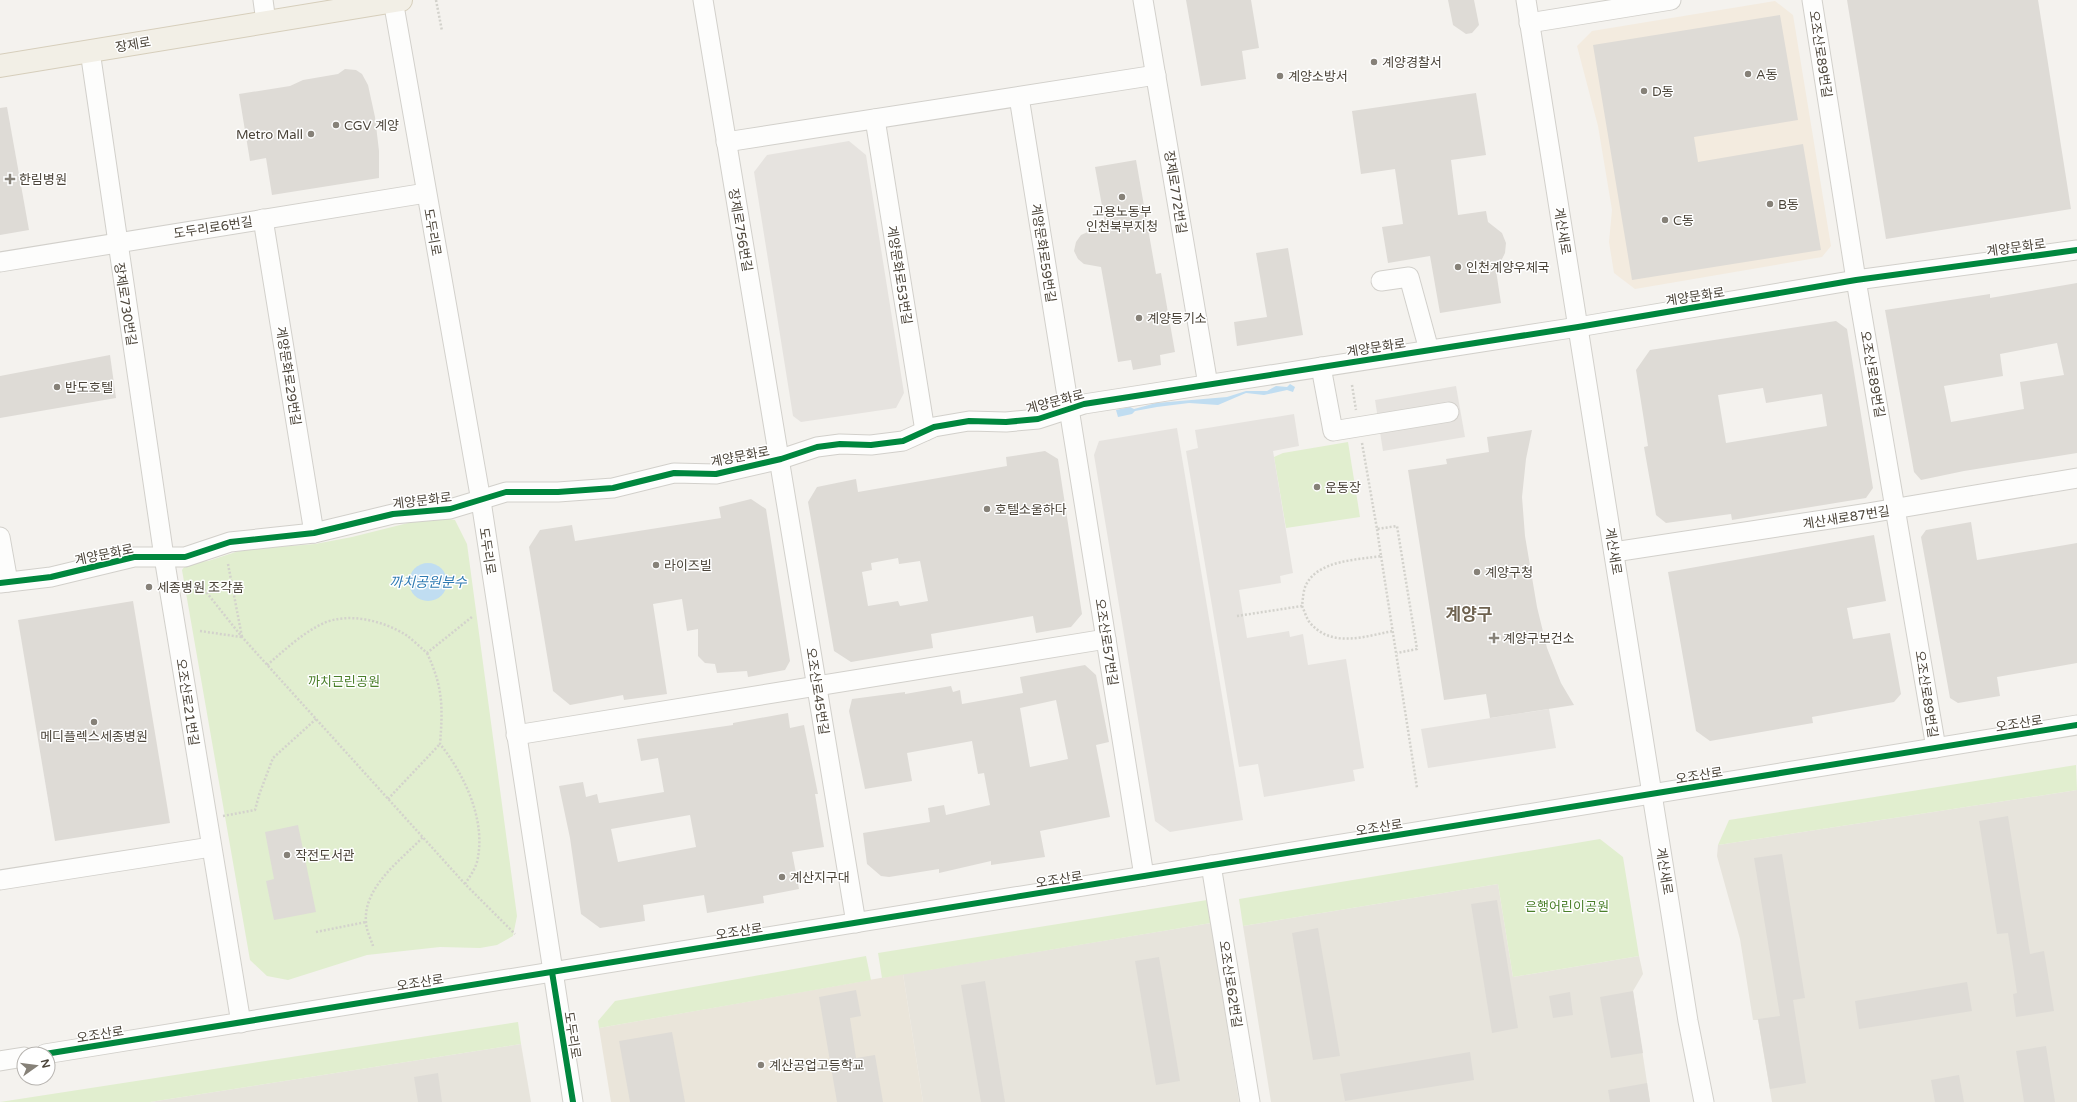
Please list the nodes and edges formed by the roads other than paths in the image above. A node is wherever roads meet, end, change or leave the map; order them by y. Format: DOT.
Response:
graph roads {
  1 [pos="263,0"];
  2 [pos="396,0"];
  3 [pos="703,0"];
  4 [pos="1143,0"];
  5 [pos="1526,0"];
  6 [pos="1671,0"];
  7 [pos="1812,0"];
  8 [pos="266,22"];
  9 [pos="1530,23"];
  10 [pos="90,51"];
  11 [pos="0,66"];
  12 [pos="1156,76"];
  13 [pos="1019,97"];
  14 [pos="875,119"];
  15 [pos="726,142"];
  16 [pos="426,193"];
  17 [pos="263,219"];
  18 [pos="117,243"];
  19 [pos="2077,250"];
  20 [pos="0,262"];
  21 [pos="1856,280"];
  22 [pos="1382,281"];
  23 [pos="1578,327"];
  24 [pos="1429,350"];
  25 [pos="1321,367"];
  26 [pos="1208,385"];
  27 [pos="1070,408"];
  28 [pos="1450,412"];
  29 [pos="925,431"];
  30 [pos="780,459"];
  31 [pos="2077,478"];
  32 [pos="481,501"];
  33 [pos="1896,509"];
  34 [pos="314,533"];
  35 [pos="0,537"];
  36 [pos="1614,552"];
  37 [pos="164,557"];
  38 [pos="4,583"];
  39 [pos="1106,639"];
  40 [pos="818,686"];
  41 [pos="2077,725"];
  42 [pos="516,735"];
  43 [pos="1936,748"];
  44 [pos="1653,794"];
  45 [pos="211,847"];
  46 [pos="1211,865"];
  47 [pos="1144,876"];
  48 [pos="0,880"];
  49 [pos="856,923"];
  50 [pos="552,972"];
  51 [pos="240,1022"];
  52 [pos="56,1052"];
  53 [pos="16,1058"];
  54 [pos="0,1061"];
  55 [pos="573,1102"];
  56 [pos="1250,1102"];
  57 [pos="1704,1102"];
  1 -- 8 [label="street"];
  2 -- 8 [label="main road, 장제로"];
  2 -- 16 [label="street, 도두리로"];
  3 -- 15 [label="street, 장제로756번길"];
  4 -- 12 [label="street, 장제로772번길"];
  5 -- 9 [label="street, 계산새로"];
  6 -- 9 [label="street"];
  7 -- 21 [label="street, 오조산로89번길"];
  8 -- 10 [label="main road, 장제로"];
  9 -- 23 [label="street, 계산새로"];
  10 -- 11 [label="main road, 장제로"];
  10 -- 18 [label="street, 장제로730번길"];
  12 -- 13 [label="street"];
  12 -- 26 [label="street, 장제로772번길"];
  13 -- 14 [label="street"];
  13 -- 27 [label="street, 계양문화로59번길"];
  14 -- 15 [label="street"];
  14 -- 29 [label="street, 계양문화로53번길"];
  15 -- 30 [label="street, 장제로756번길"];
  16 -- 17 [label="street, 도두리로6번길"];
  16 -- 32 [label="street, 도두리로"];
  17 -- 18 [label="street, 도두리로6번길"];
  17 -- 34 [label="street, 계양문화로29번길"];
  18 -- 20 [label="street, 도두리로6번길"];
  18 -- 37 [label="street, 장제로730번길"];
  19 -- 21 [label="street, 계양문화로"];
  21 -- 23 [label="street, 계양문화로"];
  21 -- 33 [label="street, 오조산로89번길"];
  22 -- 24 [label="street"];
  23 -- 24 [label="street, 계양문화로"];
  23 -- 36 [label="street, 계산새로"];
  24 -- 25 [label="street, 계양문화로"];
  25 -- 26 [label="street, 계양문화로"];
  25 -- 28 [label="street"];
  26 -- 27 [label="street, 계양문화로"];
  27 -- 29 [label="street, 계양문화로"];
  27 -- 39 [label="street, 오조산로57번길"];
  29 -- 30 [label="street, 계양문화로"];
  30 -- 32 [label="street, 계양문화로"];
  30 -- 40 [label="street, 오조산로45번길"];
  31 -- 33 [label="street, 계산새로87번길"];
  32 -- 34 [label="street, 계양문화로"];
  32 -- 42 [label="street, 도두리로"];
  33 -- 36 [label="street, 계산새로87번길"];
  33 -- 43 [label="street, 오조산로89번길"];
  34 -- 37 [label="street, 계양문화로"];
  35 -- 38 [label="street"];
  36 -- 44 [label="street, 계산새로"];
  37 -- 38 [label="street, 계양문화로"];
  37 -- 45 [label="street, 오조산로21번길"];
  39 -- 40 [label="street"];
  39 -- 47 [label="street, 오조산로57번길"];
  40 -- 42 [label="street"];
  40 -- 49 [label="street, 오조산로45번길"];
  41 -- 43 [label="street, 오조산로"];
  42 -- 50 [label="street, 도두리로"];
  43 -- 44 [label="street, 오조산로"];
  44 -- 46 [label="street, 오조산로"];
  44 -- 57 [label="street, 계산새로"];
  45 -- 48 [label="street"];
  45 -- 51 [label="street, 오조산로21번길"];
  46 -- 47 [label="street, 오조산로"];
  46 -- 56 [label="street, 오조산로62번길"];
  47 -- 49 [label="street, 오조산로"];
  49 -- 50 [label="street, 오조산로"];
  50 -- 51 [label="street, 오조산로"];
  50 -- 55 [label="street, 도두리로"];
  51 -- 52 [label="street, 오조산로"];
  53 -- 54 [label="street"];
}
